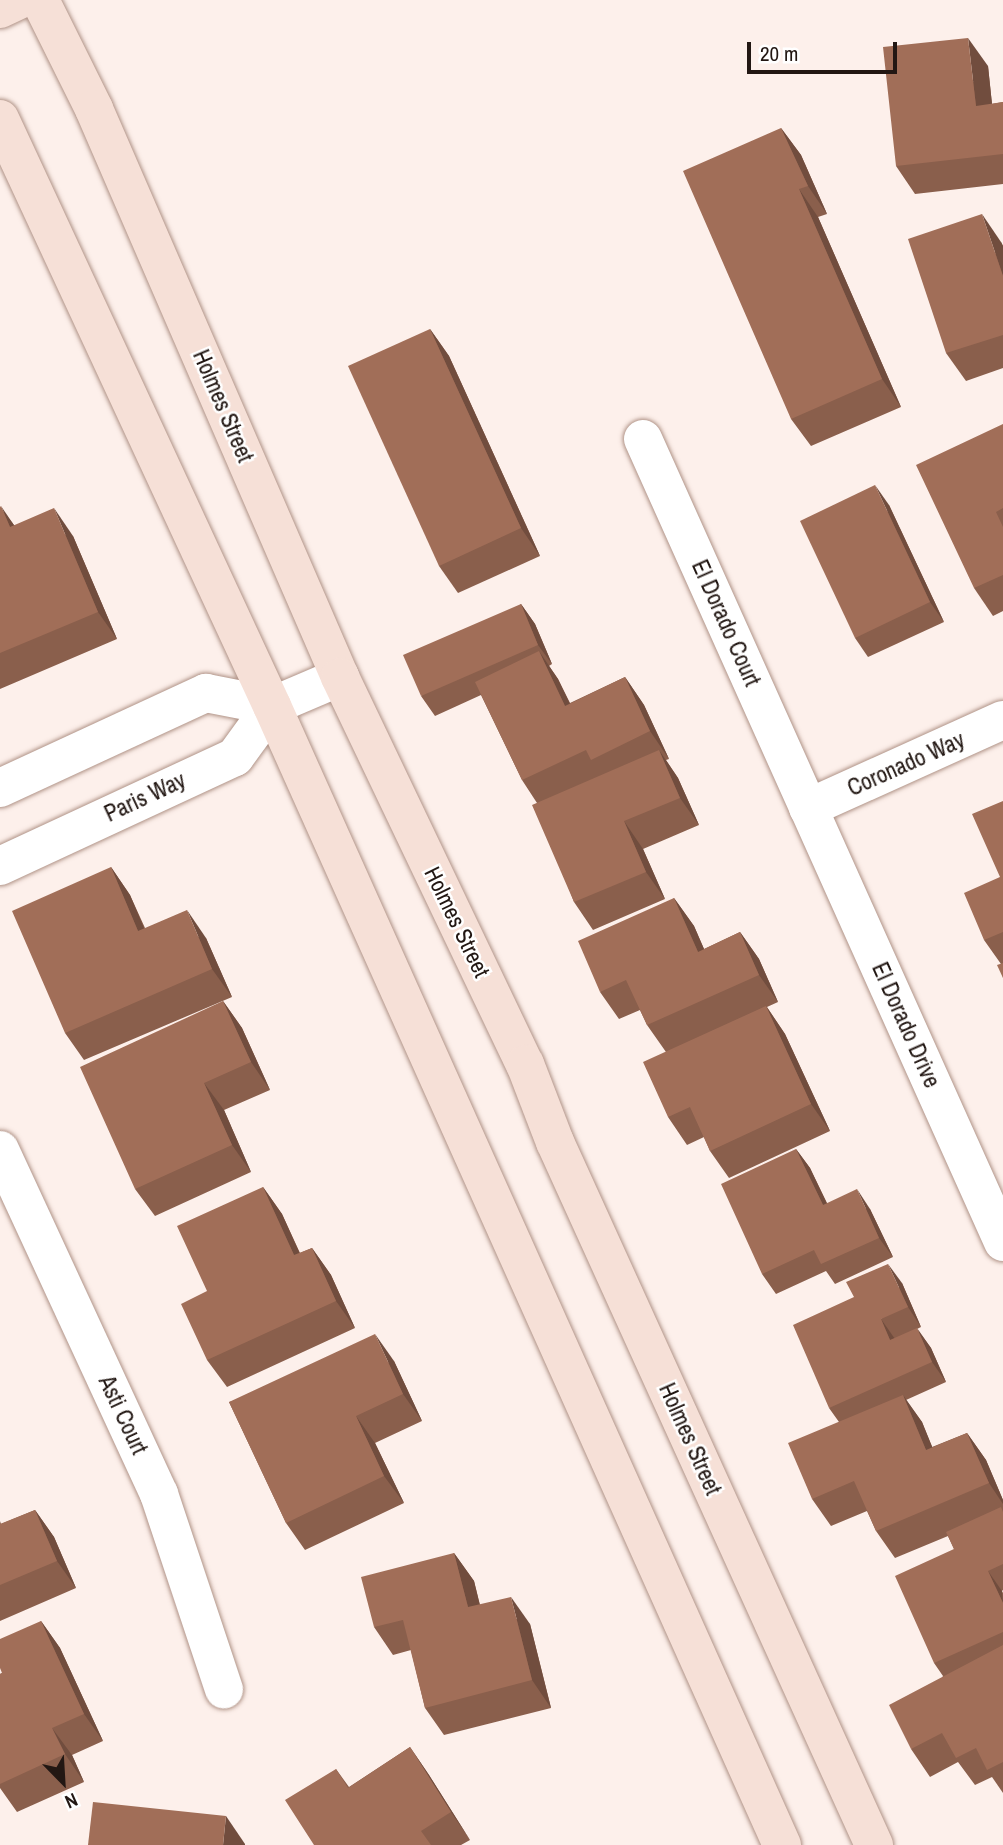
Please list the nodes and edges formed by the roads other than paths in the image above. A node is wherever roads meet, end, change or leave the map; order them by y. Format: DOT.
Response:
graph roads {
  1 [pos="19,0"];
  2 [pos="40,0"];
  3 [pos="0,9"];
  4 [pos="0,120"];
  5 [pos="643,439"];
  6 [pos="340,677"];
  7 [pos="272,706"];
  8 [pos="1003,720"];
  9 [pos="0,788"];
  10 [pos="808,808"];
  11 [pos="0,866"];
  12 [pos="0,1150"];
  13 [pos="1003,1242"];
  14 [pos="224,1689"];
  15 [pos="782,1845"];
  16 [pos="874,1845"];
  1 -- 3 [label="main road"];
  2 -- 6 [label="main road, Holmes Street"];
  4 -- 7 [label="main road"];
  5 -- 10 [label="street, El Dorado Court"];
  6 -- 7 [label="street"];
  6 -- 16 [label="main road, Holmes Street"];
  7 -- 9 [label="street"];
  7 -- 11 [label="street, Paris Way"];
  7 -- 15 [label="main road"];
  8 -- 10 [label="street, Coronado Way"];
  10 -- 13 [label="street, El Dorado Drive"];
  12 -- 14 [label="street, Asti Court"];
}
